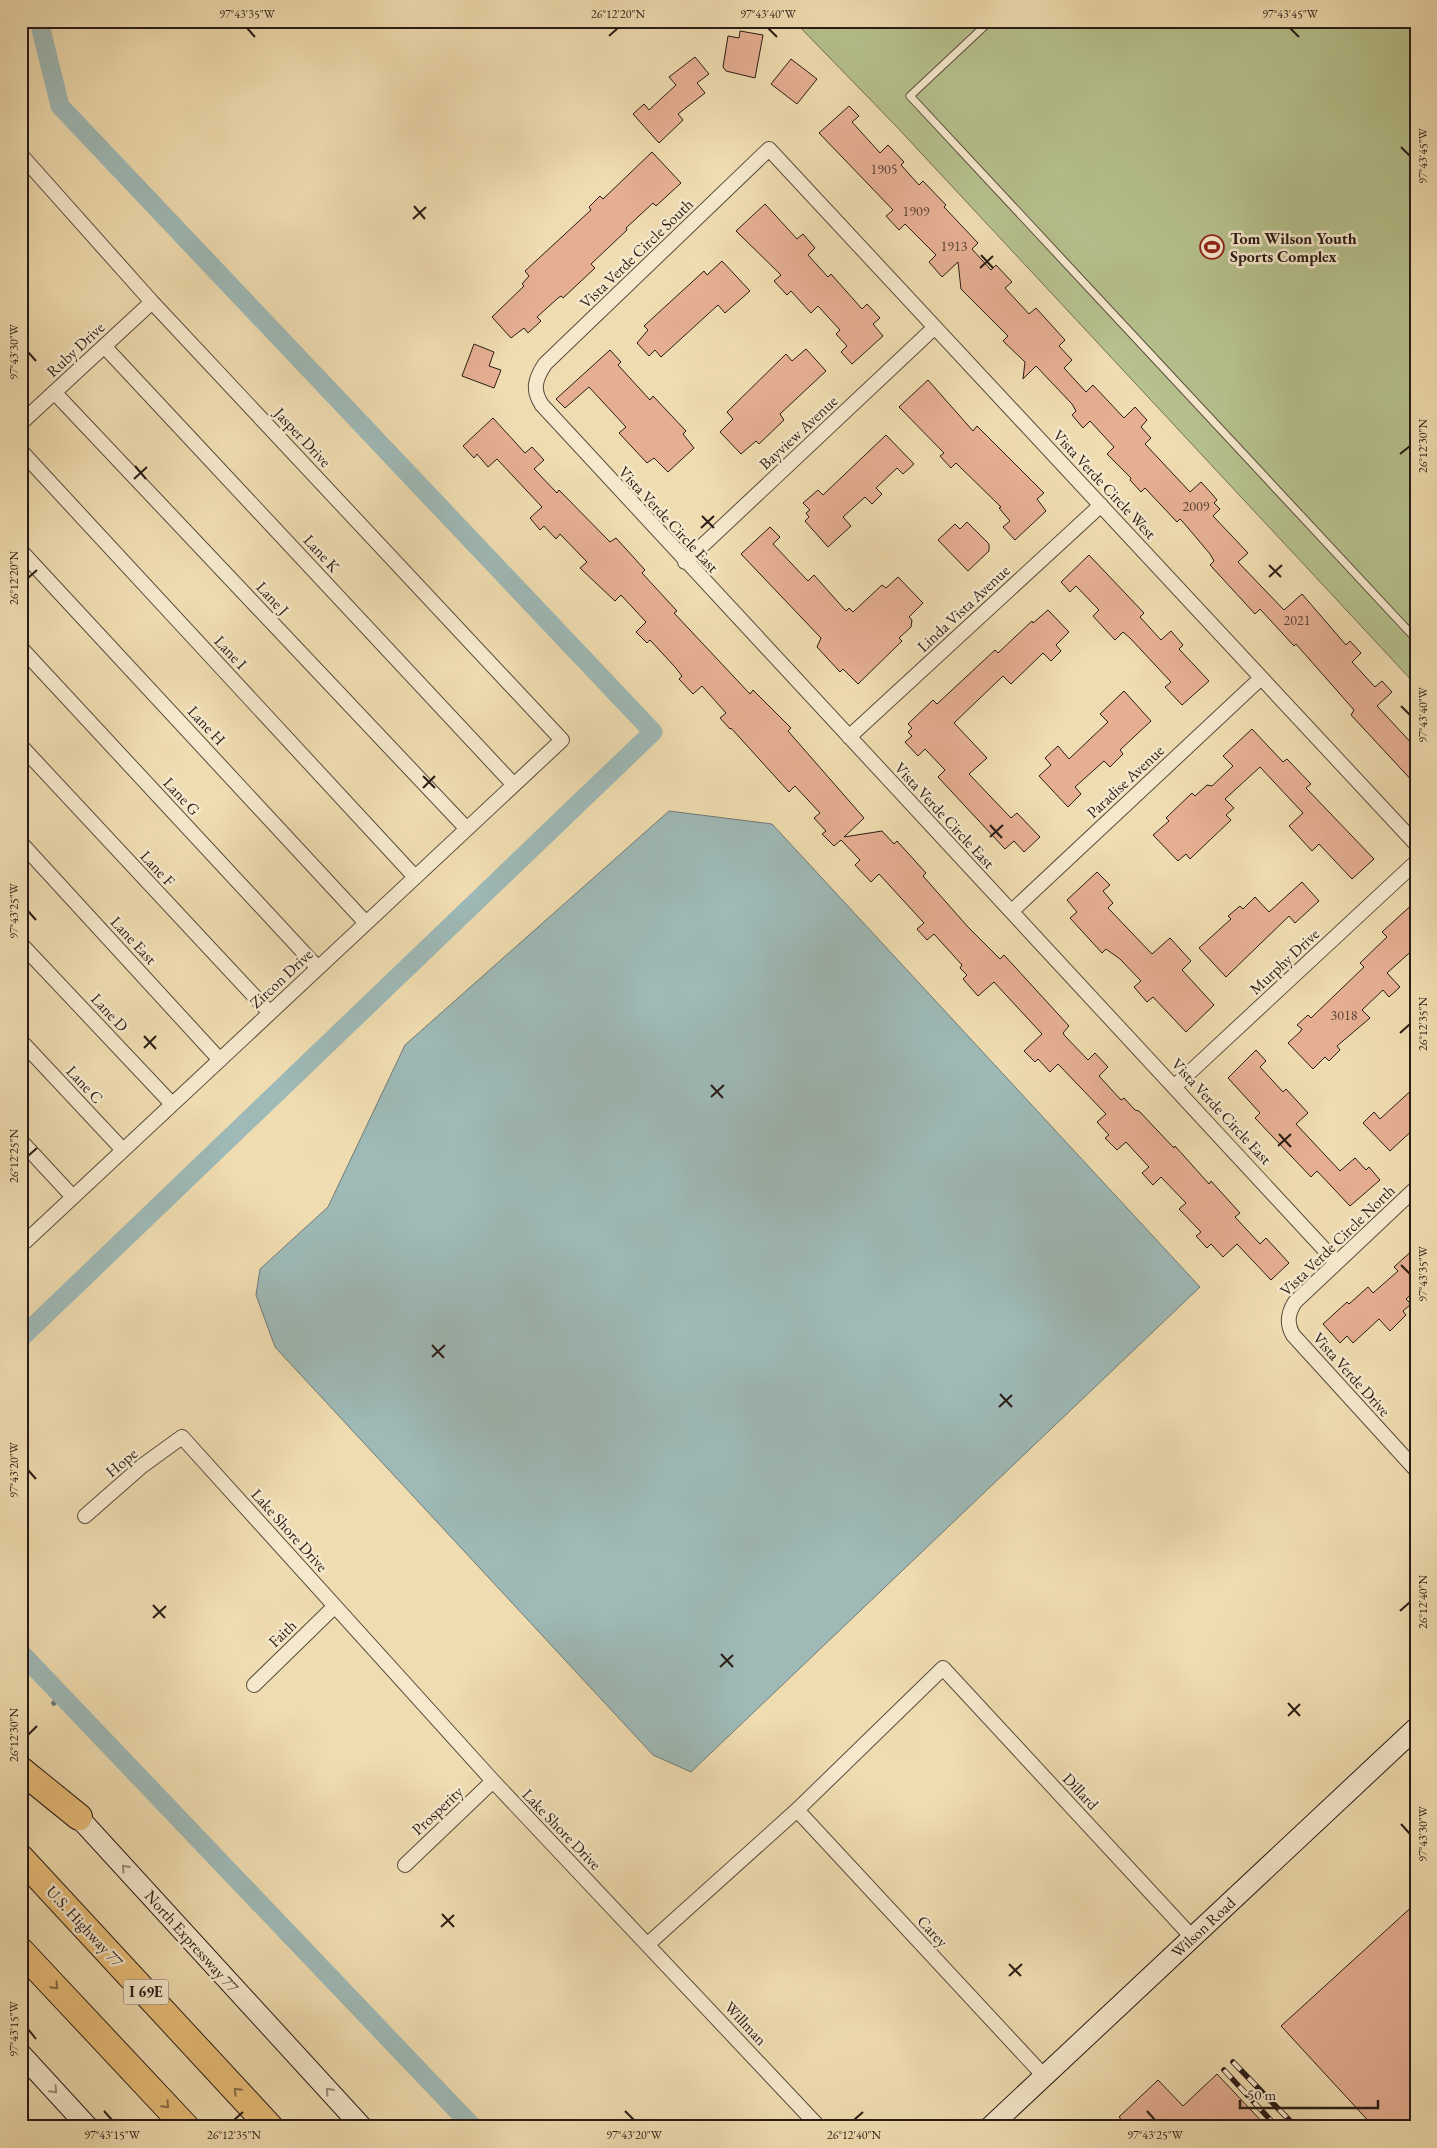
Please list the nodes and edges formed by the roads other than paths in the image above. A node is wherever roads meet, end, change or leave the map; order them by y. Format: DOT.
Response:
graph roads {
  1 [pos="990,21"];
  2 [pos="769,149"];
  3 [pos="23,161"];
  4 [pos="152,302"];
  5 [pos="935,327"];
  6 [pos="104,346"];
  7 [pos="535,388"];
  8 [pos="54,392"];
  9 [pos="21,423"];
  10 [pos="21,451"];
  11 [pos="1101,505"];
  12 [pos="21,551"];
  13 [pos="685,562"];
  14 [pos="1416,639"];
  15 [pos="21,648"];
  16 [pos="1262,678"];
  17 [pos="849,737"];
  18 [pos="562,740"];
  19 [pos="21,746"];
  20 [pos="514,785"];
  21 [pos="467,829"];
  22 [pos="21,843"];
  23 [pos="1416,844"];
  24 [pos="1416,862"];
  25 [pos="415,877"];
  26 [pos="1012,911"];
  27 [pos="366,923"];
  28 [pos="21,944"];
  29 [pos="318,968"];
  30 [pos="270,1013"];
  31 [pos="21,1041"];
  32 [pos="220,1060"];
  33 [pos="1176,1086"];
  34 [pos="172,1104"];
  35 [pos="21,1141"];
  36 [pos="123,1150"];
  37 [pos="1416,1188"];
  38 [pos="74,1197"];
  39 [pos="23,1240"];
  40 [pos="1336,1262"];
  41 [pos="1288,1320"];
  42 [pos="182,1437"];
  43 [pos="1416,1470"];
  44 [pos="85,1516"];
  45 [pos="335,1606"];
  46 [pos="254,1685"];
  47 [pos="1416,1728"];
  48 [pos="21,1756"];
  49 [pos="21,1770"];
  50 [pos="493,1782"];
  51 [pos="797,1810"];
  52 [pos="79,1817"];
  53 [pos="21,1858"];
  54 [pos="404,1864"];
  55 [pos="1192,1937"];
  56 [pos="648,1944"];
  57 [pos="21,1951"];
  58 [pos="21,2054"];
  59 [pos="1044,2076"];
  60 [pos="88,2127"];
  61 [pos="186,2127"];
  62 [pos="270,2127"];
  63 [pos="362,2127"];
  64 [pos="819,2127"];
  65 [pos="990,2127"];
  1 -- 14 [label="lane"];
  2 -- 5 [label="street, Vista Verde Circle West"];
  2 -- 7 [label="street, Vista Verde Circle South"];
  3 -- 4 [label="street, Jasper Drive"];
  4 -- 6 [label="street, Ruby Drive"];
  4 -- 18 [label="street, Jasper Drive"];
  5 -- 11 [label="street, Vista Verde Circle West"];
  5 -- 13 [label="street, Bayview Avenue"];
  6 -- 8 [label="street, Ruby Drive"];
  6 -- 20 [label="street, Lane K"];
  7 -- 13 [label="street, Vista Verde Circle East"];
  8 -- 9 [label="street, Ruby Drive"];
  8 -- 21 [label="street, Lane J"];
  10 -- 25 [label="street, Lane I"];
  11 -- 16 [label="street, Vista Verde Circle West"];
  11 -- 17 [label="street, Linda Vista Avenue"];
  12 -- 27 [label="street, Lane H"];
  13 -- 17 [label="street, Vista Verde Circle East"];
  15 -- 29 [label="street, Lane G"];
  16 -- 23 [label="street, Vista Verde Circle West"];
  16 -- 26 [label="street, Paradise Avenue"];
  17 -- 26 [label="street, Vista Verde Circle East"];
  18 -- 20 [label="street, Zircon Drive"];
  19 -- 30 [label="street, Lane F"];
  20 -- 21 [label="street, Zircon Drive"];
  21 -- 25 [label="street, Zircon Drive"];
  22 -- 32 [label="street, Lane East"];
  24 -- 33 [label="street, Murphy Drive"];
  25 -- 27 [label="street, Zircon Drive"];
  26 -- 33 [label="street, Vista Verde Circle East"];
  27 -- 29 [label="street, Zircon Drive"];
  28 -- 34 [label="street, Lane D"];
  29 -- 30 [label="street, Zircon Drive"];
  30 -- 32 [label="street, Zircon Drive"];
  31 -- 36 [label="street, Lane C"];
  32 -- 34 [label="street, Zircon Drive"];
  33 -- 40 [label="street, Vista Verde Circle East"];
  34 -- 36 [label="street, Zircon Drive"];
  35 -- 38 [label="street"];
  36 -- 38 [label="street, Zircon Drive"];
  37 -- 40 [label="street, Vista Verde Circle North"];
  38 -- 39 [label="street, Zircon Drive"];
  40 -- 41 [label="street, Vista Verde Circle North"];
  41 -- 43 [label="street, Vista Verde Drive"];
  42 -- 44 [label="street, Hope"];
  42 -- 45 [label="street, Lake Shore Drive"];
  45 -- 46 [label="street, Faith"];
  45 -- 50 [label="street, Lake Shore Drive"];
  47 -- 55 [label="main road, Wilson Road"];
  48 -- 52 [label="main road, North Expressway 77"];
  49 -- 52 [label="highway"];
  50 -- 54 [label="street, Prosperity"];
  50 -- 56 [label="street, Lake Shore Drive"];
  51 -- 55 [label="street, Dillard"];
  51 -- 56 [label="street"];
  51 -- 59 [label="street, Carey"];
  63 -- 52 [label="main road, North Expressway 77, one-way"];
  62 -- 53 [label="highway, U.S. Highway 77 / I 69E, one-way"];
  55 -- 59 [label="main road, Wilson Road"];
  56 -- 64 [label="street, Willman"];
  57 -- 61 [label="highway, one-way"];
  58 -- 60 [label="main road, one-way"];
  59 -- 65 [label="main road, Wilson Road"];
}
